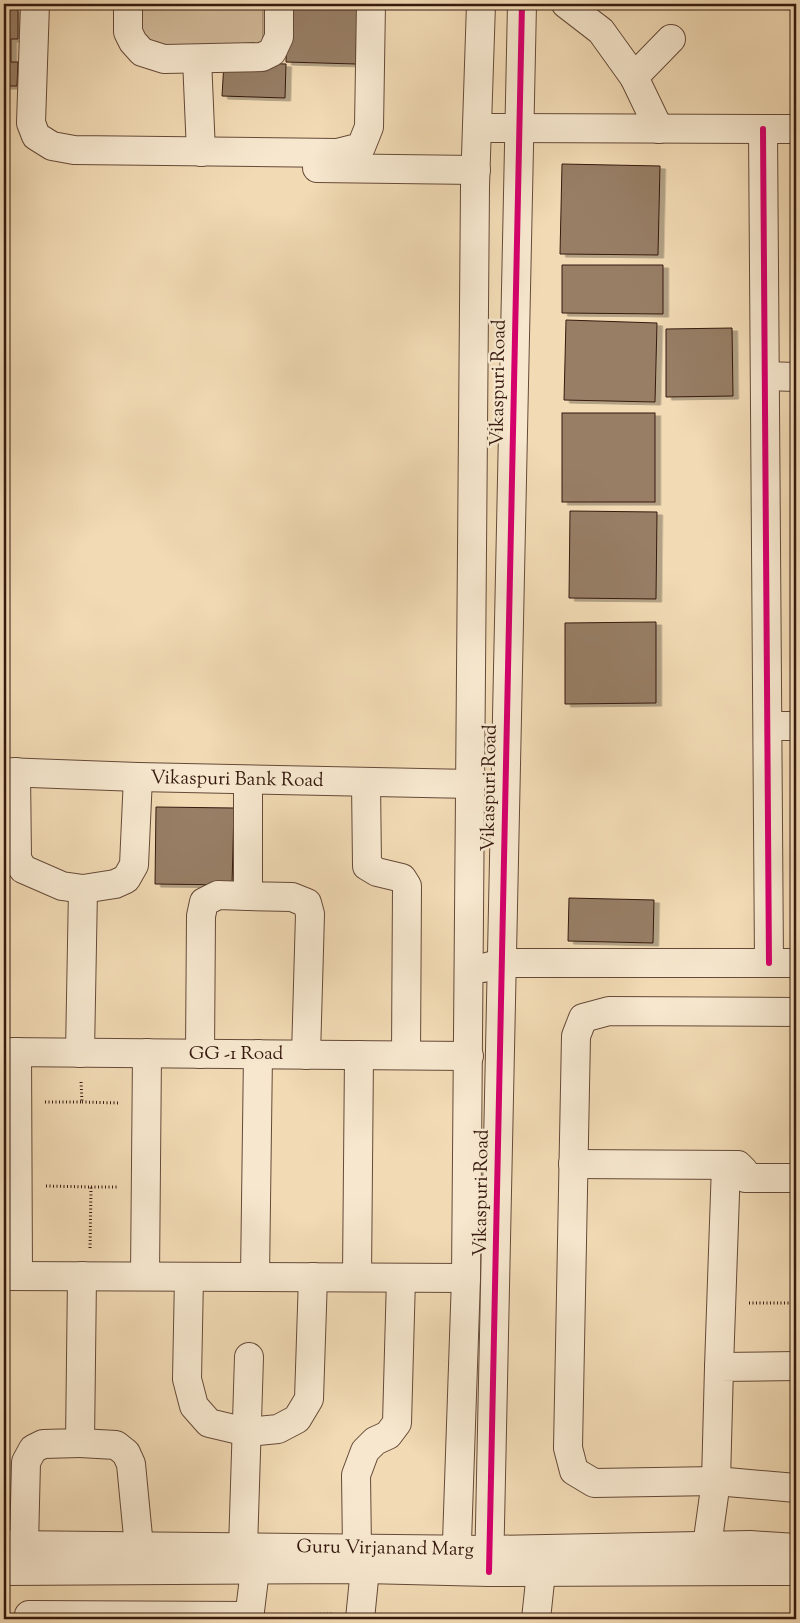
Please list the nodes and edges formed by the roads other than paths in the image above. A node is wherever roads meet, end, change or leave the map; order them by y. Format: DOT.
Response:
graph roads {
  1 [pos="35,4"];
  2 [pos="128,4"];
  3 [pos="279,4"];
  4 [pos="371,4"];
  5 [pos="481,4"];
  6 [pos="522,4"];
  7 [pos="566,4"];
  8 [pos="671,38"];
  9 [pos="197,59"];
  10 [pos="634,77"];
  11 [pos="477,128"];
  12 [pos="519,128"];
  13 [pos="660,128"];
  14 [pos="763,129"];
  15 [pos="796,129"];
  16 [pos="202,152"];
  17 [pos="140,166"];
  18 [pos="476,170"];
  19 [pos="765,376"];
  20 [pos="796,377"];
  21 [pos="768,726"];
  22 [pos="796,726"];
  23 [pos="10,772"];
  24 [pos="138,777"];
  25 [pos="248,780"];
  26 [pos="366,782"];
  27 [pos="471,784"];
  28 [pos="83,889"];
  29 [pos="248,896"];
  30 [pos="502,963"];
  31 [pos="770,963"];
  32 [pos="796,963"];
  33 [pos="469,972"];
  34 [pos="796,1012"];
  35 [pos="11,1052"];
  36 [pos="80,1053"];
  37 [pos="147,1053"];
  38 [pos="200,1054"];
  39 [pos="258,1054"];
  40 [pos="306,1054"];
  41 [pos="359,1055"];
  42 [pos="406,1056"];
  43 [pos="468,1056"];
  44 [pos="573,1164"];
  45 [pos="726,1165"];
  46 [pos="796,1178"];
  47 [pos="11,1276"];
  48 [pos="82,1276"];
  49 [pos="145,1276"];
  50 [pos="188,1277"];
  51 [pos="255,1277"];
  52 [pos="313,1277"];
  53 [pos="357,1277"];
  54 [pos="401,1278"];
  55 [pos="466,1278"];
  56 [pos="249,1357"];
  57 [pos="796,1366"];
  58 [pos="720,1367"];
  59 [pos="246,1432"];
  60 [pos="80,1443"];
  61 [pos="716,1482"];
  62 [pos="796,1488"];
  63 [pos="14,1545"];
  64 [pos="707,1546"];
  65 [pos="139,1547"];
  66 [pos="796,1548"];
  67 [pos="249,1559"];
  68 [pos="361,1559"];
  69 [pos="457,1560"];
  70 [pos="489,1561"];
  71 [pos="4,1571"];
  72 [pos="34,1572"];
  73 [pos="541,1572"];
  74 [pos="796,1572"];
  75 [pos="29,1617"];
  76 [pos="360,1617"];
  77 [pos="250,1618"];
  78 [pos="536,1619"];
  1 -- 16 [label="street"];
  2 -- 9 [label="street"];
  3 -- 9 [label="street"];
  4 -- 16 [label="street"];
  5 -- 11 [label="street, Vikaspuri Road"];
  6 -- 12 [label="street, Vikaspuri Road"];
  7 -- 10 [label="street"];
  8 -- 10 [label="street"];
  9 -- 16 [label="street"];
  10 -- 13 [label="street"];
  11 -- 12 [label="street"];
  11 -- 18 [label="street, Vikaspuri Road"];
  12 -- 13 [label="street"];
  12 -- 30 [label="street, Vikaspuri Road"];
  13 -- 14 [label="street"];
  14 -- 15 [label="street"];
  14 -- 19 [label="street"];
  17 -- 18 [label="street"];
  18 -- 27 [label="street, Vikaspuri Road"];
  19 -- 20 [label="street"];
  19 -- 21 [label="street"];
  21 -- 22 [label="street"];
  21 -- 31 [label="street"];
  23 -- 24 [label="street, Vikaspuri Bank Road"];
  23 -- 28 [label="street"];
  24 -- 25 [label="street, Vikaspuri Bank Road"];
  24 -- 28 [label="street"];
  25 -- 26 [label="street, Vikaspuri Bank Road"];
  25 -- 29 [label="street"];
  26 -- 27 [label="street, Vikaspuri Bank Road"];
  26 -- 42 [label="street"];
  27 -- 33 [label="street, Vikaspuri Road"];
  28 -- 36 [label="street"];
  29 -- 38 [label="street"];
  29 -- 40 [label="street"];
  30 -- 31 [label="street"];
  30 -- 33 [label="street"];
  30 -- 70 [label="street, Vikaspuri Road"];
  31 -- 32 [label="street"];
  33 -- 43 [label="street, Vikaspuri Road"];
  34 -- 44 [label="street"];
  35 -- 36 [label="street, GG -1 Road"];
  35 -- 47 [label="street"];
  36 -- 37 [label="street, GG -1 Road"];
  37 -- 38 [label="street, GG -1 Road"];
  37 -- 49 [label="street"];
  38 -- 39 [label="street, GG -1 Road"];
  39 -- 40 [label="street, GG -1 Road"];
  39 -- 51 [label="street"];
  40 -- 41 [label="street, GG -1 Road"];
  41 -- 42 [label="street, GG -1 Road"];
  41 -- 53 [label="street"];
  42 -- 43 [label="street, GG -1 Road"];
  43 -- 55 [label="street, Vikaspuri Road"];
  44 -- 45 [label="street"];
  44 -- 61 [label="street"];
  45 -- 46 [label="street"];
  45 -- 58 [label="street"];
  47 -- 48 [label="street"];
  48 -- 49 [label="street"];
  48 -- 60 [label="street"];
  49 -- 50 [label="street"];
  50 -- 51 [label="street"];
  50 -- 59 [label="street"];
  51 -- 52 [label="street"];
  52 -- 53 [label="street"];
  52 -- 59 [label="street"];
  53 -- 54 [label="street"];
  54 -- 55 [label="street"];
  54 -- 68 [label="street"];
  55 -- 69 [label="street, Vikaspuri Road"];
  56 -- 59 [label="street"];
  57 -- 58 [label="street"];
  58 -- 61 [label="street"];
  59 -- 67 [label="street"];
  60 -- 63 [label="street"];
  60 -- 65 [label="street"];
  61 -- 62 [label="street"];
  61 -- 64 [label="street"];
  63 -- 65 [label="street, Guru Virjanand Marg"];
  64 -- 66 [label="street, Guru Virjanand Marg"];
  64 -- 70 [label="street, Guru Virjanand Marg"];
  65 -- 67 [label="street, Guru Virjanand Marg"];
  67 -- 68 [label="street, Guru Virjanand Marg"];
  67 -- 72 [label="street, Guru Virjanand Marg"];
  67 -- 77 [label="street"];
  68 -- 69 [label="street, Guru Virjanand Marg"];
  68 -- 76 [label="street"];
  69 -- 70 [label="street, Guru Virjanand Marg"];
  70 -- 73 [label="street, Guru Virjanand Marg"];
  71 -- 72 [label="street, Guru Virjanand Marg"];
  72 -- 75 [label="street"];
  73 -- 74 [label="street, Guru Virjanand Marg"];
  73 -- 78 [label="street"];
  75 -- 77 [label="street"];
}
